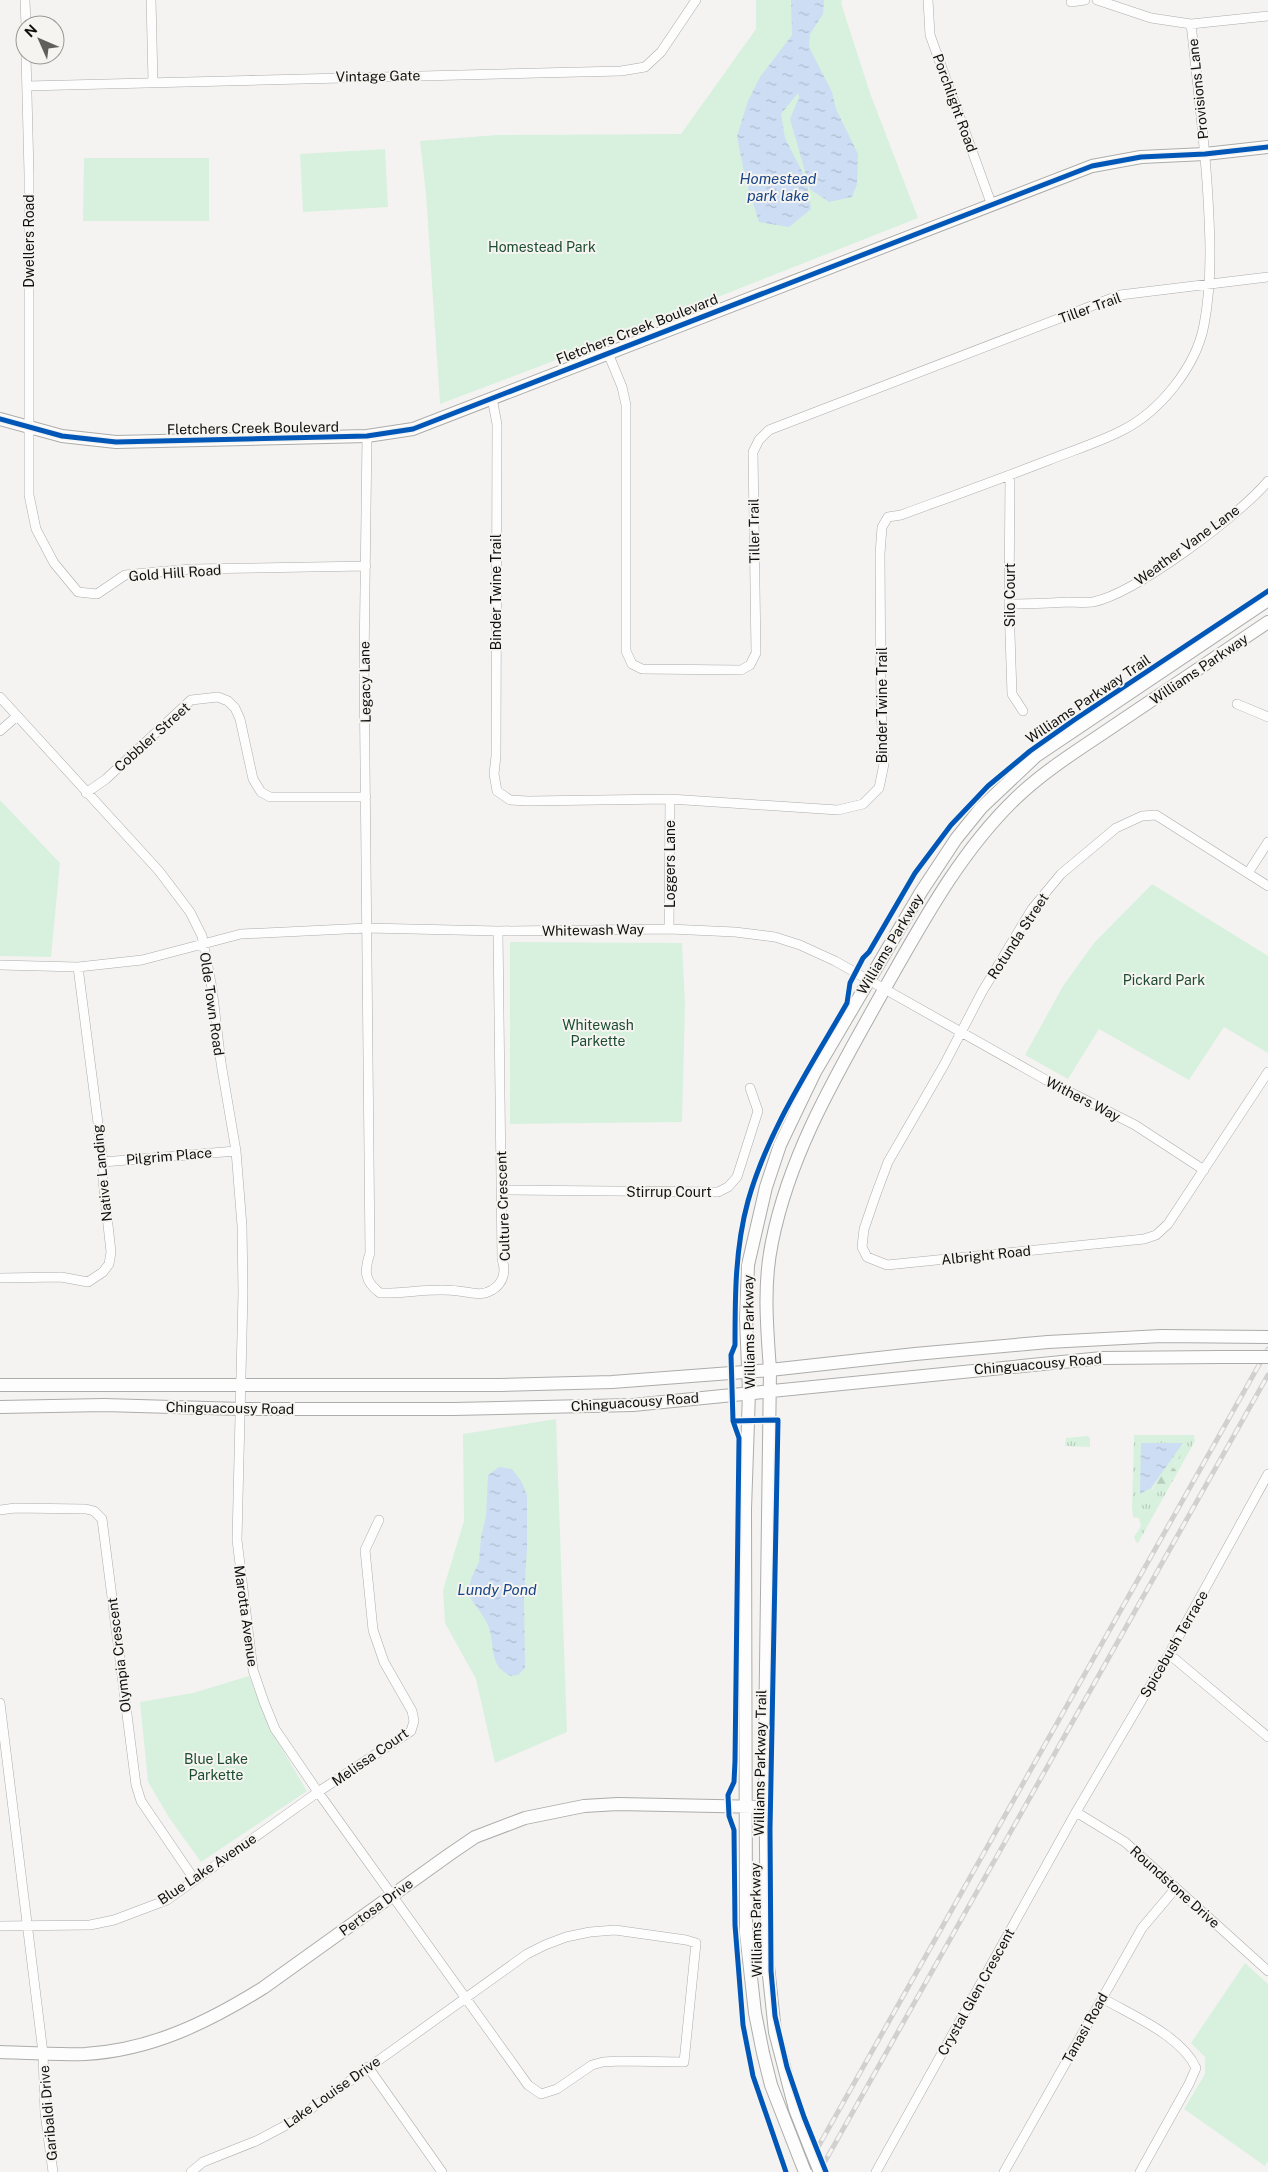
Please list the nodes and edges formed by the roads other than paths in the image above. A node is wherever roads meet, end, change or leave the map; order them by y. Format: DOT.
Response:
graph roads {
  1 [pos="25,0"];
  2 [pos="151,0"];
  3 [pos="696,0"];
  4 [pos="928,0"];
  5 [pos="1085,0"];
  6 [pos="1098,0"];
  7 [pos="1071,2"];
  8 [pos="26,15"];
  9 [pos="1268,16"];
  10 [pos="1191,24"];
  11 [pos="26,65"];
  12 [pos="153,81"];
  13 [pos="27,86"];
  14 [pos="1268,147"];
  15 [pos="1205,154"];
  16 [pos="991,203"];
  17 [pos="1268,277"];
  18 [pos="1209,284"];
  19 [pos="608,353"];
  20 [pos="492,398"];
  21 [pos="0,419"];
  22 [pos="30,428"];
  23 [pos="367,436"];
  24 [pos="1010,475"];
  25 [pos="1268,481"];
  26 [pos="366,566"];
  27 [pos="1268,600"];
  28 [pos="1009,604"];
  29 [pos="1268,622"];
  30 [pos="0,697"];
  31 [pos="1237,704"];
  32 [pos="1023,711"];
  33 [pos="17,716"];
  34 [pos="1268,717"];
  35 [pos="0,731"];
  36 [pos="86,793"];
  37 [pos="366,797"];
  38 [pos="670,799"];
  39 [pos="1268,842"];
  40 [pos="1248,873"];
  41 [pos="1268,886"];
  42 [pos="367,928"];
  43 [pos="669,929"];
  44 [pos="498,931"];
  45 [pos="203,944"];
  46 [pos="0,965"];
  47 [pos="78,967"];
  48 [pos="868,980"];
  49 [pos="885,989"];
  50 [pos="960,1032"];
  51 [pos="1268,1072"];
  52 [pos="750,1088"];
  53 [pos="236,1151"];
  54 [pos="103,1162"];
  55 [pos="1204,1170"];
  56 [pos="502,1190"];
  57 [pos="0,1278"];
  58 [pos="1268,1336"];
  59 [pos="1268,1357"];
  60 [pos="748,1370"];
  61 [pos="770,1370"];
  62 [pos="0,1385"];
  63 [pos="242,1385"];
  64 [pos="770,1390"];
  65 [pos="749,1392"];
  66 [pos="0,1407"];
  67 [pos="241,1409"];
  68 [pos="1268,1474"];
  69 [pos="0,1510"];
  70 [pos="379,1520"];
  71 [pos="1169,1654"];
  72 [pos="0,1704"];
  73 [pos="1268,1738"];
  74 [pos="318,1792"];
  75 [pos="745,1806"];
  76 [pos="766,1807"];
  77 [pos="1076,1812"];
  78 [pos="194,1880"];
  79 [pos="1175,1889"];
  80 [pos="392,1896"];
  81 [pos="0,1926"];
  82 [pos="27,1926"];
  83 [pos="1267,1968"];
  84 [pos="466,1998"];
  85 [pos="1102,1998"];
  86 [pos="0,2052"];
  87 [pos="43,2053"];
  88 [pos="368,2067"];
  89 [pos="803,2167"];
  90 [pos="53,2172"];
  91 [pos="191,2172"];
  92 [pos="442,2172"];
  93 [pos="820,2172"];
  94 [pos="876,2172"];
  95 [pos="1004,2172"];
  96 [pos="1140,2172"];
  1 -- 8 [label="street"];
  2 -- 12 [label="street"];
  3 -- 12 [label="street, Vintage Gate"];
  4 -- 16 [label="street, Porchlight Road"];
  5 -- 7 [label="street"];
  6 -- 10 [label="street"];
  9 -- 10 [label="street"];
  10 -- 15 [label="street, Provisions Lane"];
  11 -- 13 [label="street, Dwellers Road"];
  12 -- 13 [label="street, Vintage Gate"];
  13 -- 22 [label="street, Dwellers Road"];
  14 -- 15 [label="main road, Fletchers Creek Boulevard"];
  15 -- 16 [label="main road, Fletchers Creek Boulevard"];
  15 -- 18 [label="street, Binder Twine Trail"];
  16 -- 19 [label="main road, Fletchers Creek Boulevard"];
  17 -- 18 [label="street"];
  18 -- 19 [label="street, Tiller Trail"];
  18 -- 24 [label="street, Binder Twine Trail"];
  19 -- 20 [label="main road, Fletchers Creek Boulevard"];
  20 -- 23 [label="main road, Fletchers Creek Boulevard"];
  20 -- 38 [label="street, Binder Twine Trail"];
  21 -- 22 [label="main road, Fletchers Creek Boulevard"];
  22 -- 23 [label="main road, Fletchers Creek Boulevard"];
  22 -- 26 [label="street, Gold Hill Road"];
  23 -- 26 [label="street, Legacy Lane"];
  24 -- 28 [label="street, Silo Court"];
  24 -- 38 [label="street, Binder Twine Trail"];
  25 -- 28 [label="street, Weather Vane Lane"];
  26 -- 37 [label="street, Legacy Lane"];
  27 -- 48 [label="main road, Williams Parkway"];
  28 -- 32 [label="street, Silo Court"];
  29 -- 49 [label="main road, Williams Parkway"];
  30 -- 33 [label="street, Olde Town Road"];
  31 -- 34 [label="street"];
  33 -- 35 [label="street"];
  33 -- 36 [label="street, Olde Town Road"];
  36 -- 37 [label="street, Cobbler Street"];
  36 -- 45 [label="street, Olde Town Road"];
  37 -- 42 [label="street, Legacy Lane"];
  38 -- 43 [label="street, Loggers Lane"];
  39 -- 40 [label="street"];
  40 -- 41 [label="street, Rotunda Street"];
  40 -- 50 [label="street, Rotunda Street"];
  42 -- 44 [label="street, Whitewash Way"];
  42 -- 45 [label="street, Whitewash Way"];
  42 -- 56 [label="street, Culture Crescent"];
  43 -- 44 [label="street, Whitewash Way"];
  43 -- 48 [label="street, Whitewash Way"];
  44 -- 56 [label="street, Culture Crescent"];
  45 -- 47 [label="street"];
  45 -- 53 [label="street, Olde Town Road"];
  46 -- 47 [label="street"];
  47 -- 54 [label="street, Native Landing"];
  48 -- 49 [label="street, Whitewash Way"];
  48 -- 60 [label="main road, Williams Parkway"];
  49 -- 50 [label="street, Whitewash Way"];
  49 -- 61 [label="main road, Williams Parkway"];
  50 -- 55 [label="street, Withers Way"];
  50 -- 55 [label="street, Albright Road"];
  51 -- 55 [label="street, Albright Road"];
  52 -- 56 [label="street, Stirrup Court"];
  53 -- 54 [label="street, Pilgrim Place"];
  53 -- 63 [label="street, Olde Town Road"];
  54 -- 57 [label="street, Native Landing"];
  58 -- 61 [label="main road, Chinguacousy Road"];
  59 -- 64 [label="main road, Chinguacousy Road, bridge"];
  60 -- 61 [label="main road, Chinguacousy Road"];
  60 -- 63 [label="main road, Chinguacousy Road"];
  60 -- 65 [label="main road, Williams Parkway"];
  61 -- 64 [label="main road, Williams Parkway"];
  62 -- 63 [label="main road, Chinguacousy Road"];
  63 -- 67 [label="street, Marotta Avenue"];
  64 -- 65 [label="main road, Chinguacousy Road"];
  64 -- 76 [label="main road, Williams Parkway"];
  65 -- 67 [label="main road, Chinguacousy Road"];
  65 -- 75 [label="main road, Williams Parkway"];
  66 -- 67 [label="main road, Chinguacousy Road"];
  67 -- 74 [label="street, Marotta Avenue"];
  68 -- 71 [label="street, Spicebush Terrace"];
  69 -- 78 [label="street, Olympia Crescent"];
  70 -- 74 [label="street, Melissa Court"];
  71 -- 73 [label="street"];
  71 -- 77 [label="street, Spicebush Terrace"];
  72 -- 82 [label="street"];
  74 -- 78 [label="street, Blue Lake Avenue"];
  74 -- 80 [label="street, Marotta Avenue"];
  75 -- 76 [label="main road, Pertosa Drive"];
  75 -- 80 [label="main road, Pertosa Drive"];
  75 -- 89 [label="main road, Williams Parkway"];
  76 -- 93 [label="main road, Williams Parkway, bridge"];
  77 -- 79 [label="street, Roundstone Drive"];
  77 -- 94 [label="street, Crystal Glen Crescent"];
  78 -- 82 [label="street, Blue Lake Avenue"];
  79 -- 83 [label="street, Roundstone Drive"];
  79 -- 85 [label="street, Tanasi Road"];
  80 -- 84 [label="street, Marotta Avenue"];
  80 -- 87 [label="main road, Pertosa Drive"];
  81 -- 82 [label="street, Blue Lake Avenue"];
  82 -- 87 [label="street"];
  84 -- 84 [label="street, Lake Louise Drive"];
  84 -- 88 [label="street, Lake Louise Drive"];
  85 -- 95 [label="street, Tanasi Road"];
  85 -- 96 [label="street"];
  86 -- 87 [label="main road, Pertosa Drive"];
  87 -- 90 [label="street, Garibaldi Drive"];
  88 -- 91 [label="street, Lake Louise Drive"];
  88 -- 92 [label="street"];
}
